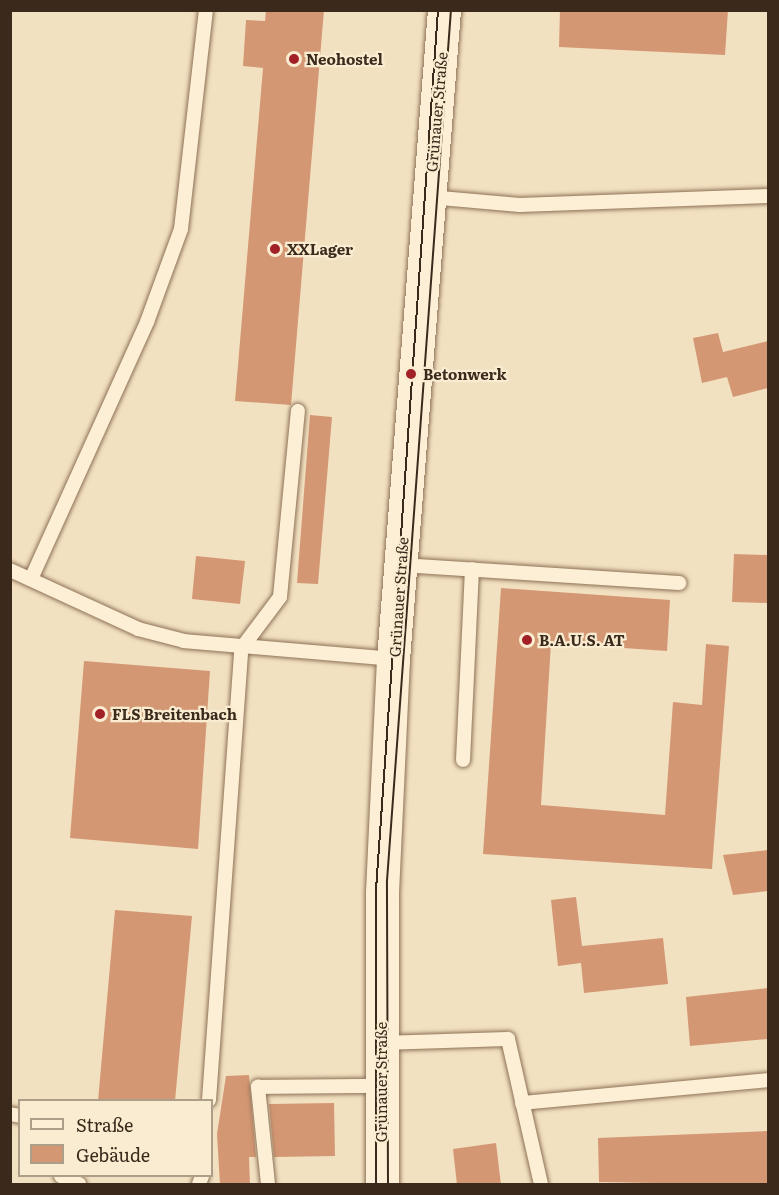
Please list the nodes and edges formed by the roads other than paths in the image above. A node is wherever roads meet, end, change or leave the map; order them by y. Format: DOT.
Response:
graph roads {
  1 [pos="206,10"];
  2 [pos="444,10"];
  3 [pos="768,196"];
  4 [pos="429,197"];
  5 [pos="298,411"];
  6 [pos="401,565"];
  7 [pos="472,569"];
  8 [pos="10,570"];
  9 [pos="31,579"];
  10 [pos="680,583"];
  11 [pos="242,649"];
  12 [pos="393,659"];
  13 [pos="463,760"];
  14 [pos="381,1043"];
  15 [pos="768,1080"];
  16 [pos="381,1086"];
  17 [pos="209,1099"];
  18 [pos="522,1103"];
  19 [pos="63,1177"];
  20 [pos="79,1185"];
  21 [pos="268,1185"];
  22 [pos="382,1185"];
  23 [pos="541,1185"];
  1 -- 9 [label="lane"];
  2 -- 4 [label="main road, Grünauer Straße"];
  3 -- 4 [label="lane"];
  4 -- 6 [label="main road, Grünauer Straße"];
  5 -- 11 [label="lane"];
  6 -- 7 [label="lane"];
  6 -- 12 [label="main road, Grünauer Straße"];
  7 -- 10 [label="lane"];
  7 -- 13 [label="lane"];
  8 -- 9 [label="lane"];
  9 -- 11 [label="lane"];
  11 -- 12 [label="lane"];
  11 -- 17 [label="lane"];
  12 -- 14 [label="main road, Grünauer Straße"];
  14 -- 16 [label="main road, Grünauer Straße"];
  14 -- 18 [label="lane"];
  15 -- 18 [label="lane"];
  16 -- 21 [label="lane"];
  16 -- 22 [label="main road, Grünauer Straße"];
  18 -- 23 [label="lane"];
  19 -- 20 [label="lane"];
}
